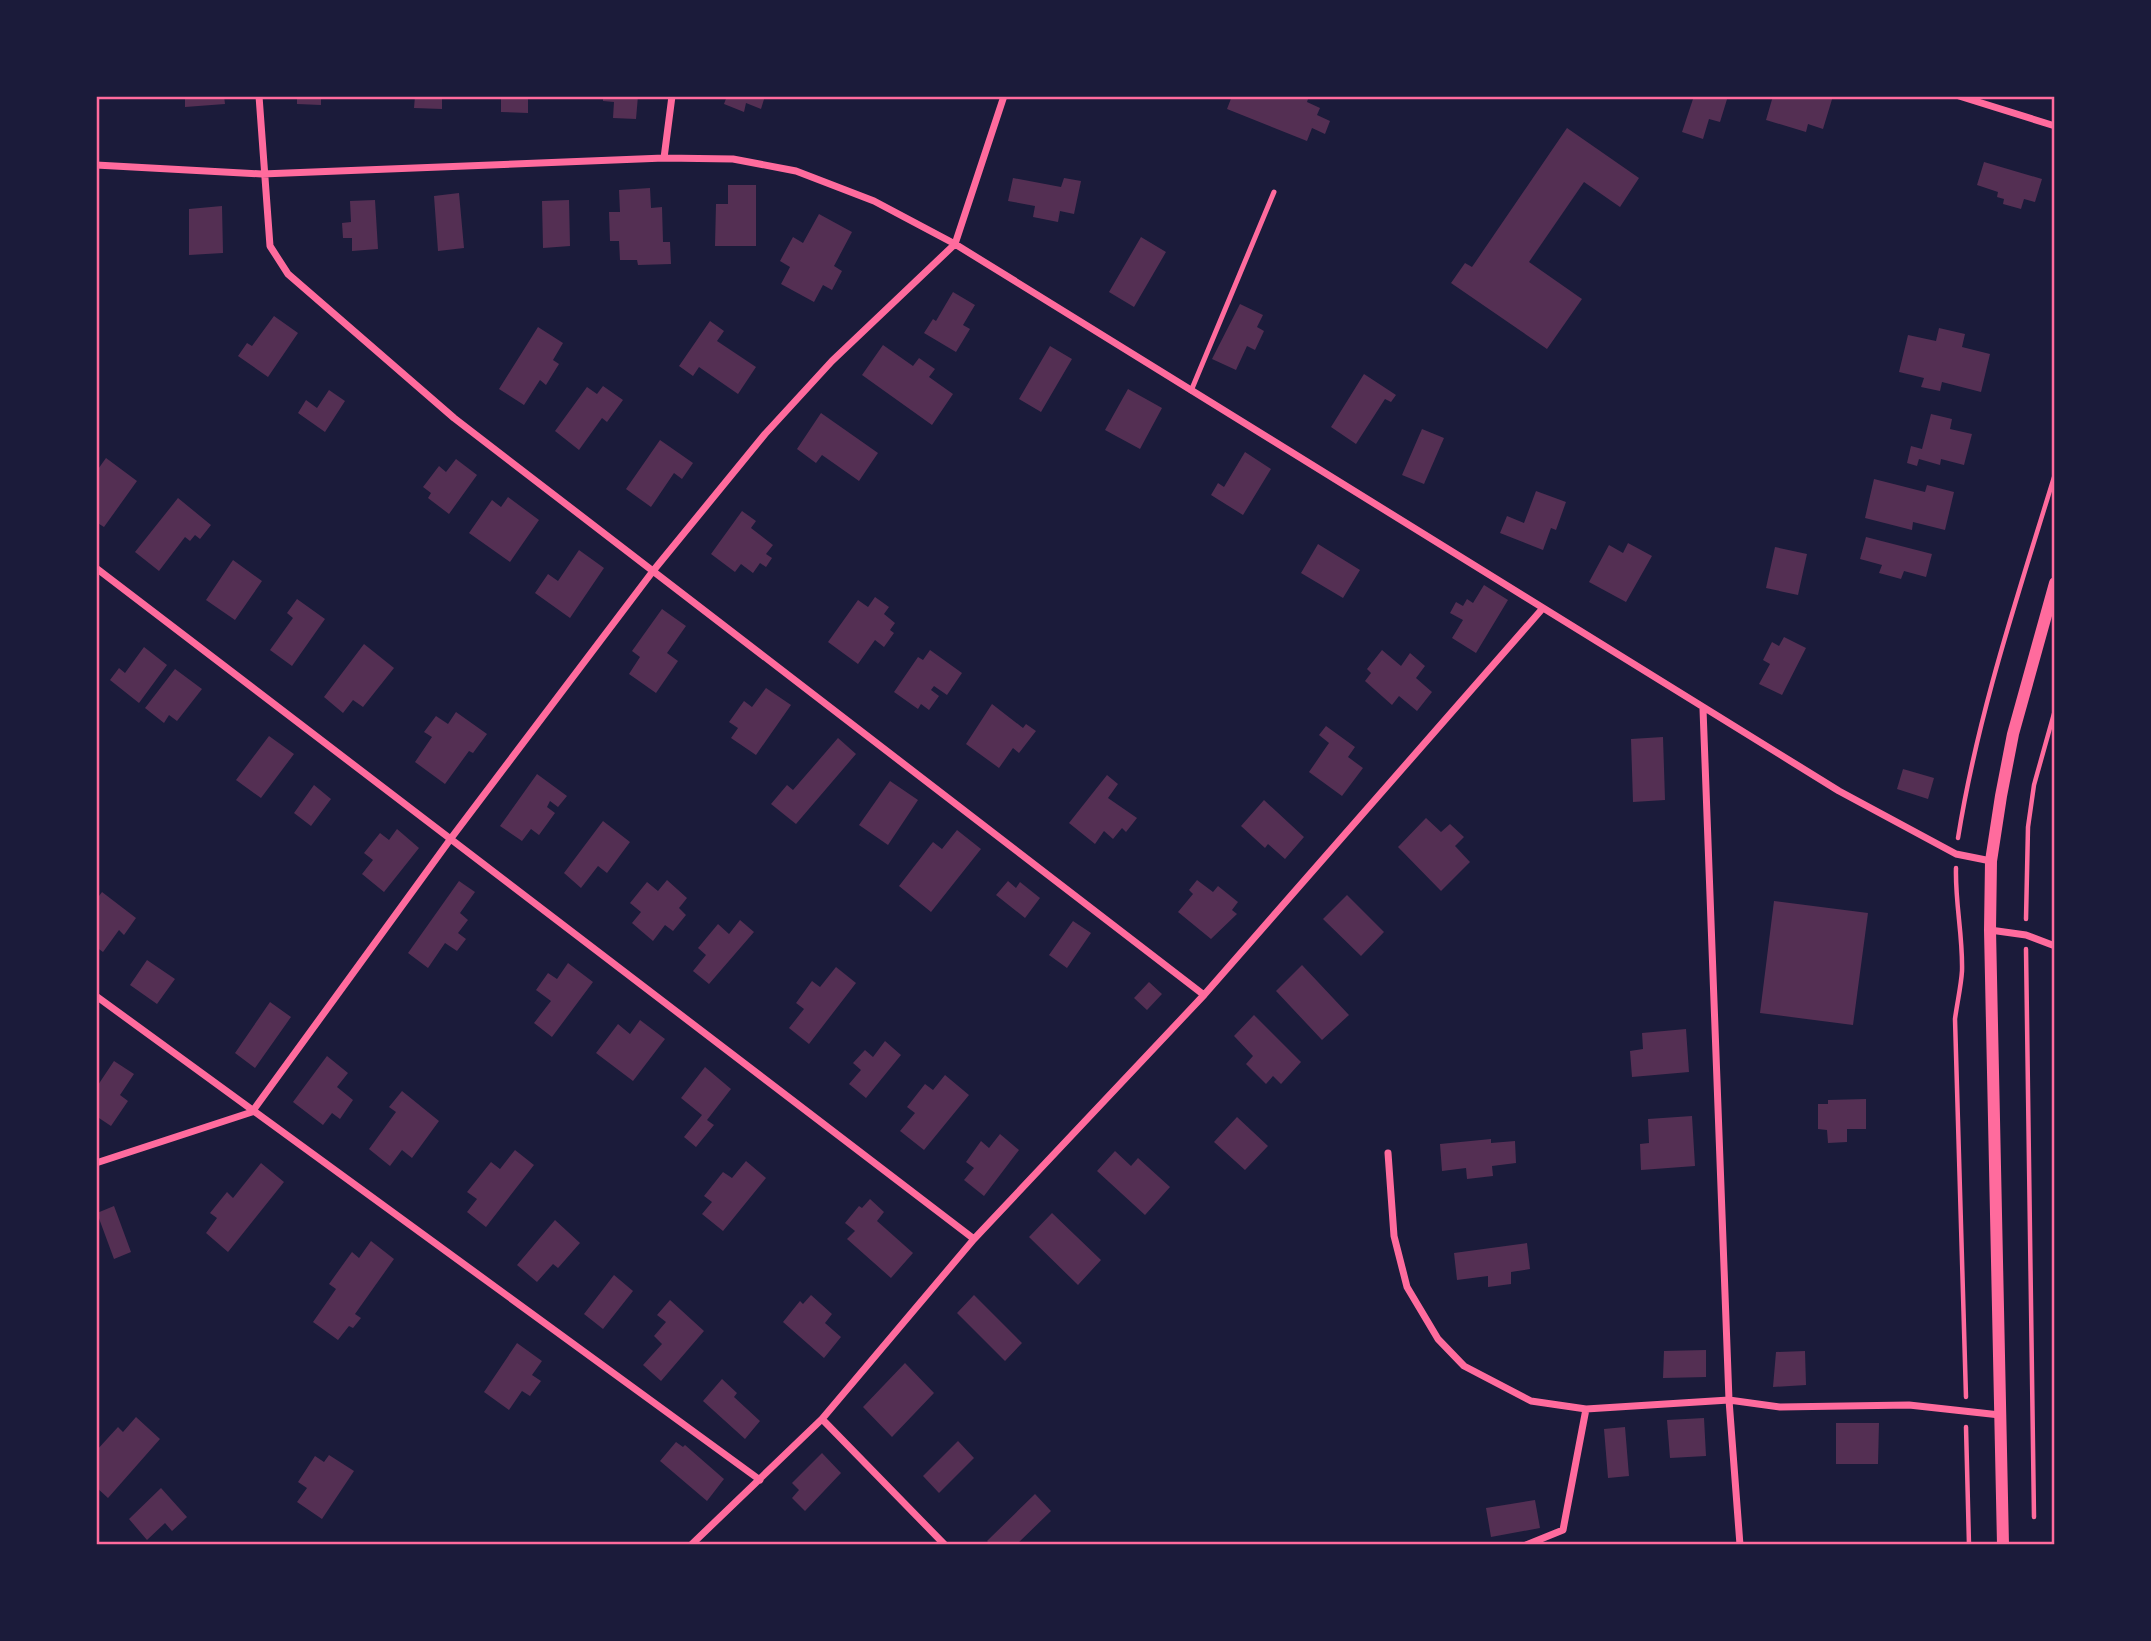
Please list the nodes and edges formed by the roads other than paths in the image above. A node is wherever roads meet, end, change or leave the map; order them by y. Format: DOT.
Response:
graph roads {
  1 [pos="259,96"];
  2 [pos="672,96"];
  3 [pos="1004,96"];
  4 [pos="1959,96"];
  5 [pos="2055,127"];
  6 [pos="664,158"];
  7 [pos="96,165"];
  8 [pos="262,174"];
  9 [pos="1274,191"];
  10 [pos="955,244"];
  11 [pos="1191,391"];
  12 [pos="96,568"];
  13 [pos="653,571"];
  14 [pos="2055,583"];
  15 [pos="1544,608"];
  16 [pos="1703,709"];
  17 [pos="452,838"];
  18 [pos="1991,861"];
  19 [pos="1990,930"];
  20 [pos="2055,946"];
  21 [pos="1204,995"];
  22 [pos="96,996"];
  23 [pos="252,1112"];
  24 [pos="1388,1153"];
  25 [pos="96,1163"];
  26 [pos="974,1240"];
  27 [pos="1729,1400"];
  28 [pos="1586,1409"];
  29 [pos="2000,1415"];
  30 [pos="822,1419"];
  31 [pos="760,1480"];
  32 [pos="691,1545"];
  33 [pos="945,1545"];
  34 [pos="1526,1545"];
  35 [pos="1740,1545"];
  36 [pos="2003,1545"];
  1 -- 8 [label="street"];
  2 -- 6 [label="street"];
  3 -- 10 [label="street"];
  4 -- 5 [label="street"];
  6 -- 8 [label="street"];
  6 -- 10 [label="street"];
  7 -- 8 [label="street"];
  8 -- 13 [label="street"];
  9 -- 11 [label="lane"];
  10 -- 11 [label="street"];
  10 -- 13 [label="street"];
  11 -- 15 [label="street"];
  12 -- 17 [label="street"];
  13 -- 17 [label="street"];
  13 -- 21 [label="street"];
  14 -- 18 [label="street"];
  15 -- 16 [label="street"];
  15 -- 21 [label="street"];
  16 -- 18 [label="street"];
  16 -- 27 [label="street"];
  17 -- 23 [label="street"];
  17 -- 26 [label="street"];
  18 -- 19 [label="street"];
  19 -- 20 [label="street"];
  19 -- 29 [label="street"];
  21 -- 26 [label="street"];
  22 -- 23 [label="street"];
  23 -- 25 [label="street"];
  23 -- 31 [label="street"];
  24 -- 28 [label="street"];
  26 -- 30 [label="street"];
  27 -- 28 [label="street"];
  27 -- 29 [label="street"];
  27 -- 35 [label="street"];
  28 -- 34 [label="street"];
  29 -- 36 [label="street"];
  30 -- 31 [label="street"];
  30 -- 33 [label="street"];
  31 -- 32 [label="street"];
}
